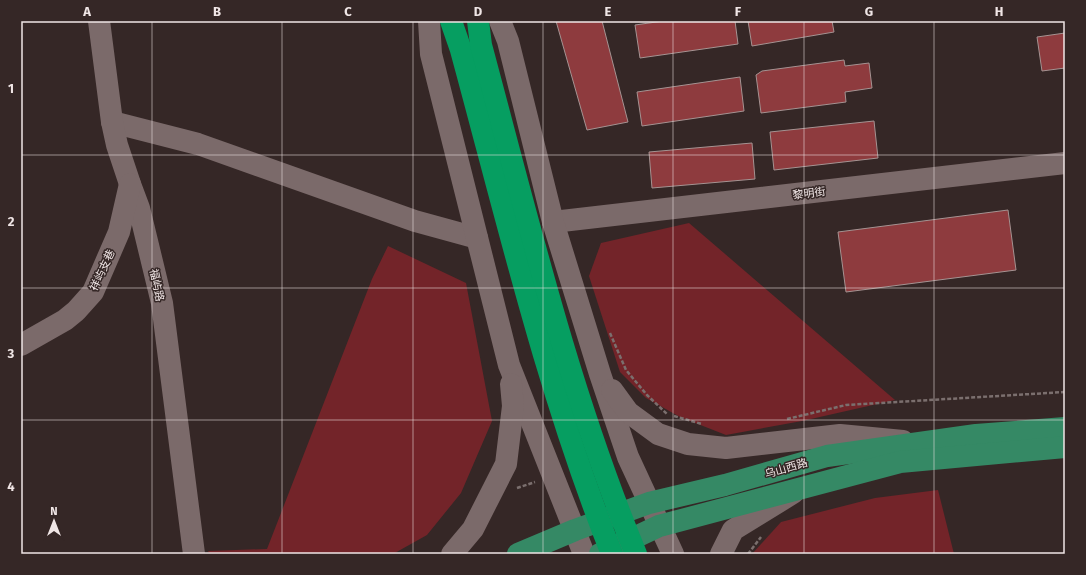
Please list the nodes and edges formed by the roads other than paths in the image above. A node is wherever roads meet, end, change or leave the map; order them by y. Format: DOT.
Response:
graph roads {
  1 [pos="99,21"];
  2 [pos="429,21"];
  3 [pos="451,21"];
  4 [pos="478,21"];
  5 [pos="500,21"];
  6 [pos="471,47"];
  7 [pos="112,122"];
  8 [pos="1065,163"];
  9 [pos="130,184"];
  10 [pos="553,222"];
  11 [pos="477,238"];
  12 [pos="21,345"];
  13 [pos="509,365"];
  14 [pos="600,374"];
  15 [pos="1065,428"];
  16 [pos="918,442"];
  17 [pos="1065,447"];
  18 [pos="799,489"];
  19 [pos="649,503"];
  20 [pos="660,526"];
  21 [pos="575,530"];
  22 [pos="194,554"];
  23 [pos="452,554"];
  24 [pos="518,554"];
  25 [pos="584,554"];
  26 [pos="600,554"];
  27 [pos="612,554"];
  28 [pos="636,554"];
  29 [pos="673,554"];
  30 [pos="721,554"];
  1 -- 7 [label="main road, 福屿路"];
  2 -- 11 [label="main road"];
  3 -- 6 [label="highway"];
  4 -- 6 [label="highway"];
  5 -- 10 [label="main road"];
  6 -- 27 [label="highway"];
  6 -- 28 [label="highway"];
  7 -- 9 [label="main road, 福屿路"];
  7 -- 11 [label="main road"];
  8 -- 10 [label="main road, 黎明街"];
  9 -- 12 [label="main road, 祥屿支巷"];
  9 -- 22 [label="main road, 福屿路"];
  10 -- 14 [label="main road"];
  11 -- 13 [label="main road"];
  13 -- 21 [label="main road"];
  13 -- 23 [label="main road"];
  14 -- 16 [label="main road"];
  14 -- 19 [label="main road"];
  15 -- 16 [label="main road, 乌山西路"];
  16 -- 19 [label="main road, 乌山西路"];
  17 -- 18 [label="main road"];
  18 -- 20 [label="main road"];
  18 -- 30 [label="main road"];
  19 -- 20 [label="main road"];
  19 -- 21 [label="main road, 乌山西路"];
  20 -- 26 [label="main road"];
  20 -- 29 [label="main road"];
  21 -- 24 [label="main road, 乌山西路"];
  21 -- 25 [label="main road"];
}
